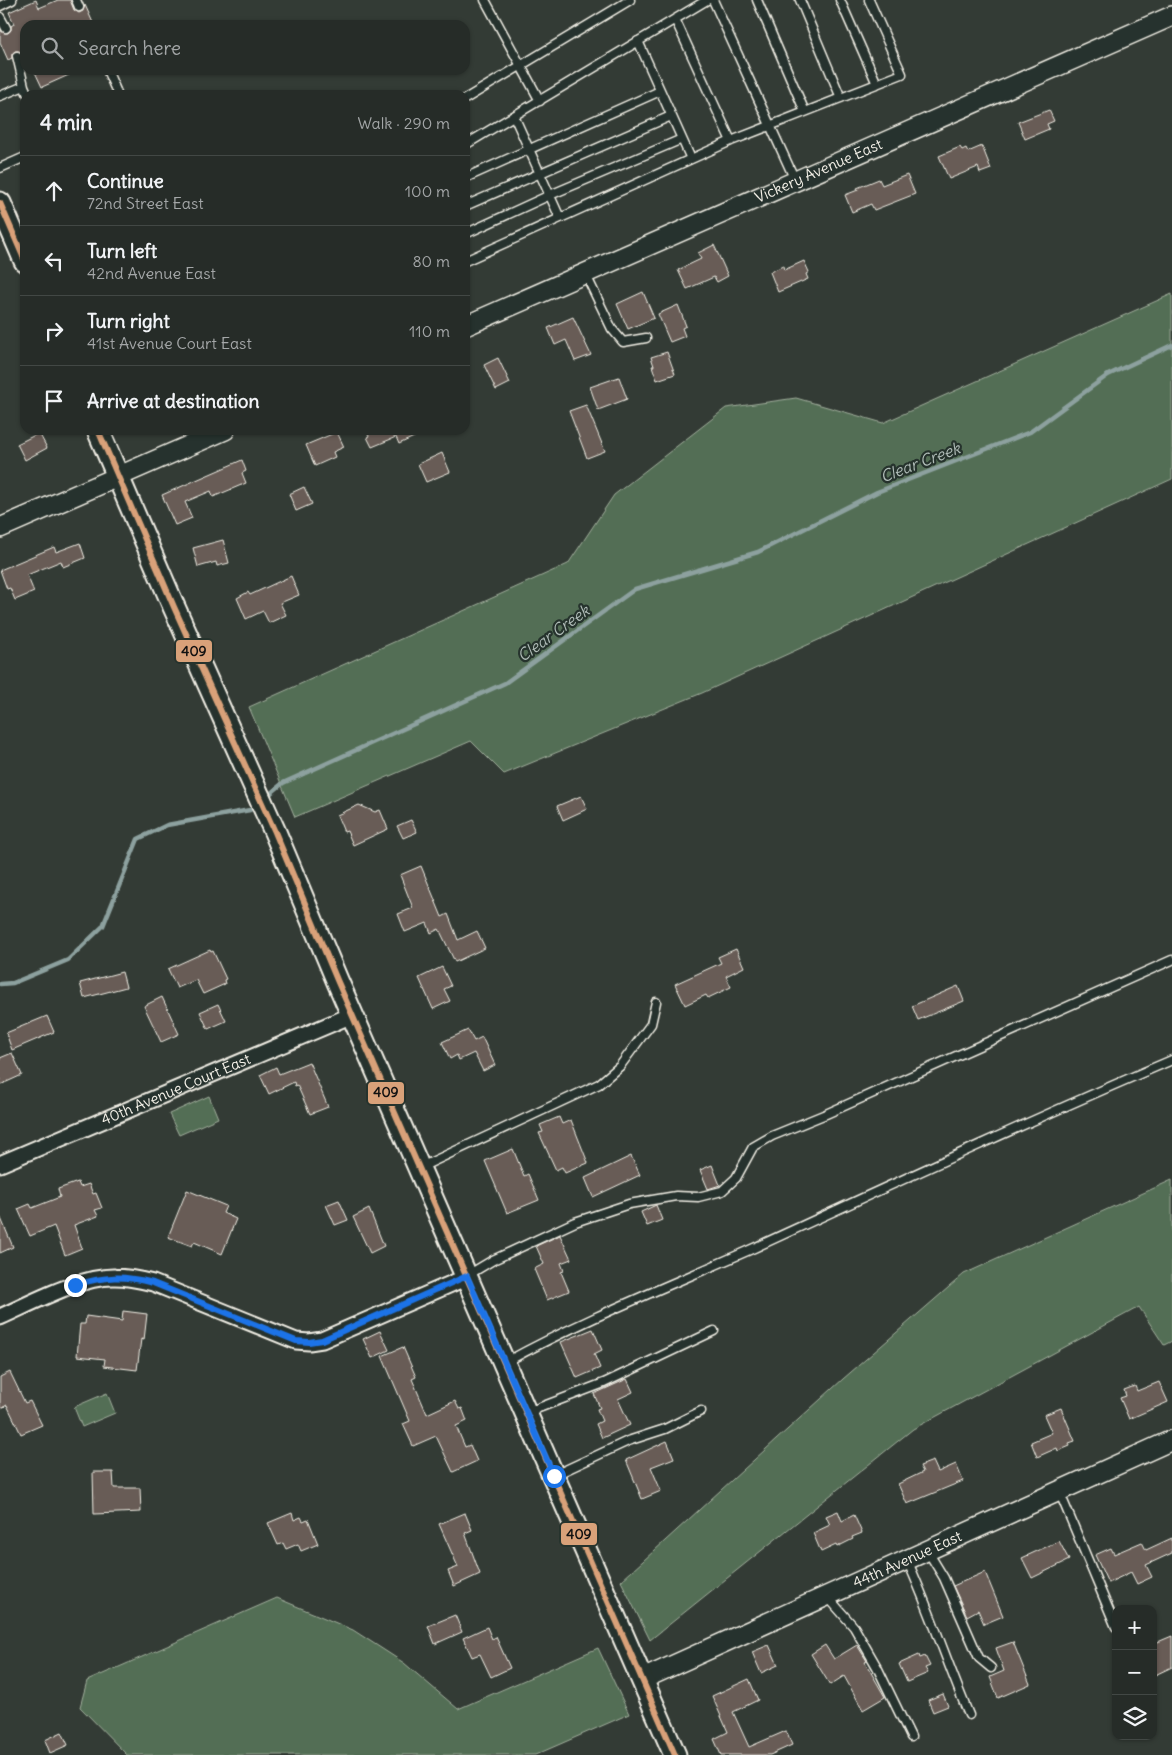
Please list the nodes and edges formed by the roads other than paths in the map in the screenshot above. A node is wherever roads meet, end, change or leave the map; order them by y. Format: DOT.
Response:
graph roads {
  1 [pos="12,0"];
  2 [pos="485,0"];
  3 [pos="630,0"];
  4 [pos="706,0"];
  5 [pos="713,0"];
  6 [pos="757,0"];
  7 [pos="800,0"];
  8 [pos="840,0"];
  9 [pos="869,0"];
  10 [pos="0,6"];
  11 [pos="1172,16"];
  12 [pos="0,17"];
  13 [pos="675,19"];
  14 [pos="6,28"];
  15 [pos="638,42"];
  16 [pos="17,56"];
  17 [pos="521,66"];
  18 [pos="20,69"];
  19 [pos="21,75"];
  20 [pos="109,75"];
  21 [pos="877,84"];
  22 [pos="24,86"];
  23 [pos="26,90"];
  24 [pos="116,90"];
  25 [pos="660,91"];
  26 [pos="0,96"];
  27 [pos="470,96"];
  28 [pos="841,98"];
  29 [pos="540,101"];
  30 [pos="805,112"];
  31 [pos="514,116"];
  32 [pos="671,116"];
  33 [pos="771,126"];
  34 [pos="682,138"];
  35 [pos="731,141"];
  36 [pos="470,142"];
  37 [pos="529,149"];
  38 [pos="20,158"];
  39 [pos="691,159"];
  40 [pos="0,168"];
  41 [pos="540,174"];
  42 [pos="470,176"];
  43 [pos="795,180"];
  44 [pos="550,195"];
  45 [pos="0,202"];
  46 [pos="470,204"];
  47 [pos="560,218"];
  48 [pos="470,232"];
  49 [pos="20,249"];
  50 [pos="470,259"];
  51 [pos="585,273"];
  52 [pos="470,324"];
  53 [pos="646,338"];
  54 [pos="100,435"];
  55 [pos="214,435"];
  56 [pos="118,477"];
  57 [pos="0,528"];
  58 [pos="1172,960"];
  59 [pos="656,1002"];
  60 [pos="352,1015"];
  61 [pos="1172,1060"];
  62 [pos="0,1164"];
  63 [pos="419,1168"];
  64 [pos="467,1276"];
  65 [pos="0,1317"];
  66 [pos="714,1331"];
  67 [pos="504,1363"];
  68 [pos="701,1410"];
  69 [pos="526,1412"];
  70 [pos="1172,1440"];
  71 [pos="554,1476"];
  72 [pos="1059,1491"];
  73 [pos="927,1550"];
  74 [pos="907,1560"];
  75 [pos="827,1596"];
  76 [pos="1112,1617"];
  77 [pos="991,1668"];
  78 [pos="643,1679"];
  79 [pos="969,1715"];
  80 [pos="910,1738"];
  81 [pos="675,1755"];
  1 -- 10 [label="lane"];
  2 -- 17 [label="lane"];
  3 -- 17 [label="lane"];
  4 -- 13 [label="lane"];
  5 -- 33 [label="lane"];
  6 -- 30 [label="lane"];
  7 -- 28 [label="lane"];
  8 -- 21 [label="lane"];
  9 -- 21 [label="lane"];
  11 -- 43 [label="street, Vickery Avenue East"];
  12 -- 14 [label="lane"];
  13 -- 15 [label="lane"];
  13 -- 35 [label="lane"];
  15 -- 25 [label="lane"];
  15 -- 29 [label="lane"];
  16 -- 18 [label="lane"];
  17 -- 27 [label="lane"];
  17 -- 29 [label="lane"];
  19 -- 22 [label="lane"];
  20 -- 24 [label="lane"];
  21 -- 28 [label="lane"];
  22 -- 23 [label="lane"];
  22 -- 26 [label="lane"];
  25 -- 32 [label="lane"];
  25 -- 37 [label="lane"];
  28 -- 30 [label="lane"];
  29 -- 31 [label="lane"];
  30 -- 33 [label="lane"];
  31 -- 36 [label="lane"];
  31 -- 37 [label="lane"];
  32 -- 34 [label="lane"];
  32 -- 41 [label="lane"];
  33 -- 35 [label="lane"];
  33 -- 43 [label="lane"];
  34 -- 39 [label="lane"];
  34 -- 44 [label="lane"];
  35 -- 39 [label="lane"];
  37 -- 41 [label="lane"];
  37 -- 42 [label="lane"];
  38 -- 40 [label="lane"];
  39 -- 47 [label="lane"];
  41 -- 44 [label="lane"];
  41 -- 46 [label="lane"];
  43 -- 51 [label="street, Vickery Avenue East"];
  44 -- 47 [label="lane"];
  44 -- 48 [label="lane"];
  45 -- 49 [label="main road"];
  47 -- 50 [label="lane"];
  51 -- 52 [label="street, Vickery Avenue East"];
  51 -- 53 [label="lane"];
  54 -- 56 [label="main road"];
  55 -- 56 [label="street"];
  56 -- 57 [label="street"];
  56 -- 60 [label="main road"];
  58 -- 64 [label="lane"];
  59 -- 63 [label="lane"];
  60 -- 62 [label="street, 40th Avenue Court East"];
  60 -- 63 [label="main road"];
  61 -- 67 [label="lane"];
  63 -- 64 [label="main road"];
  64 -- 65 [label="street"];
  64 -- 67 [label="main road"];
  66 -- 69 [label="lane"];
  67 -- 69 [label="main road"];
  68 -- 71 [label="lane"];
  69 -- 71 [label="main road"];
  70 -- 72 [label="street, 44th Avenue East"];
  71 -- 78 [label="main road"];
  72 -- 73 [label="street, 44th Avenue East"];
  72 -- 76 [label="lane"];
  73 -- 74 [label="street, 44th Avenue East"];
  73 -- 77 [label="lane"];
  74 -- 75 [label="street, 44th Avenue East"];
  74 -- 79 [label="lane"];
  75 -- 78 [label="street, 44th Avenue East"];
  75 -- 80 [label="lane"];
  78 -- 81 [label="main road"];
}
